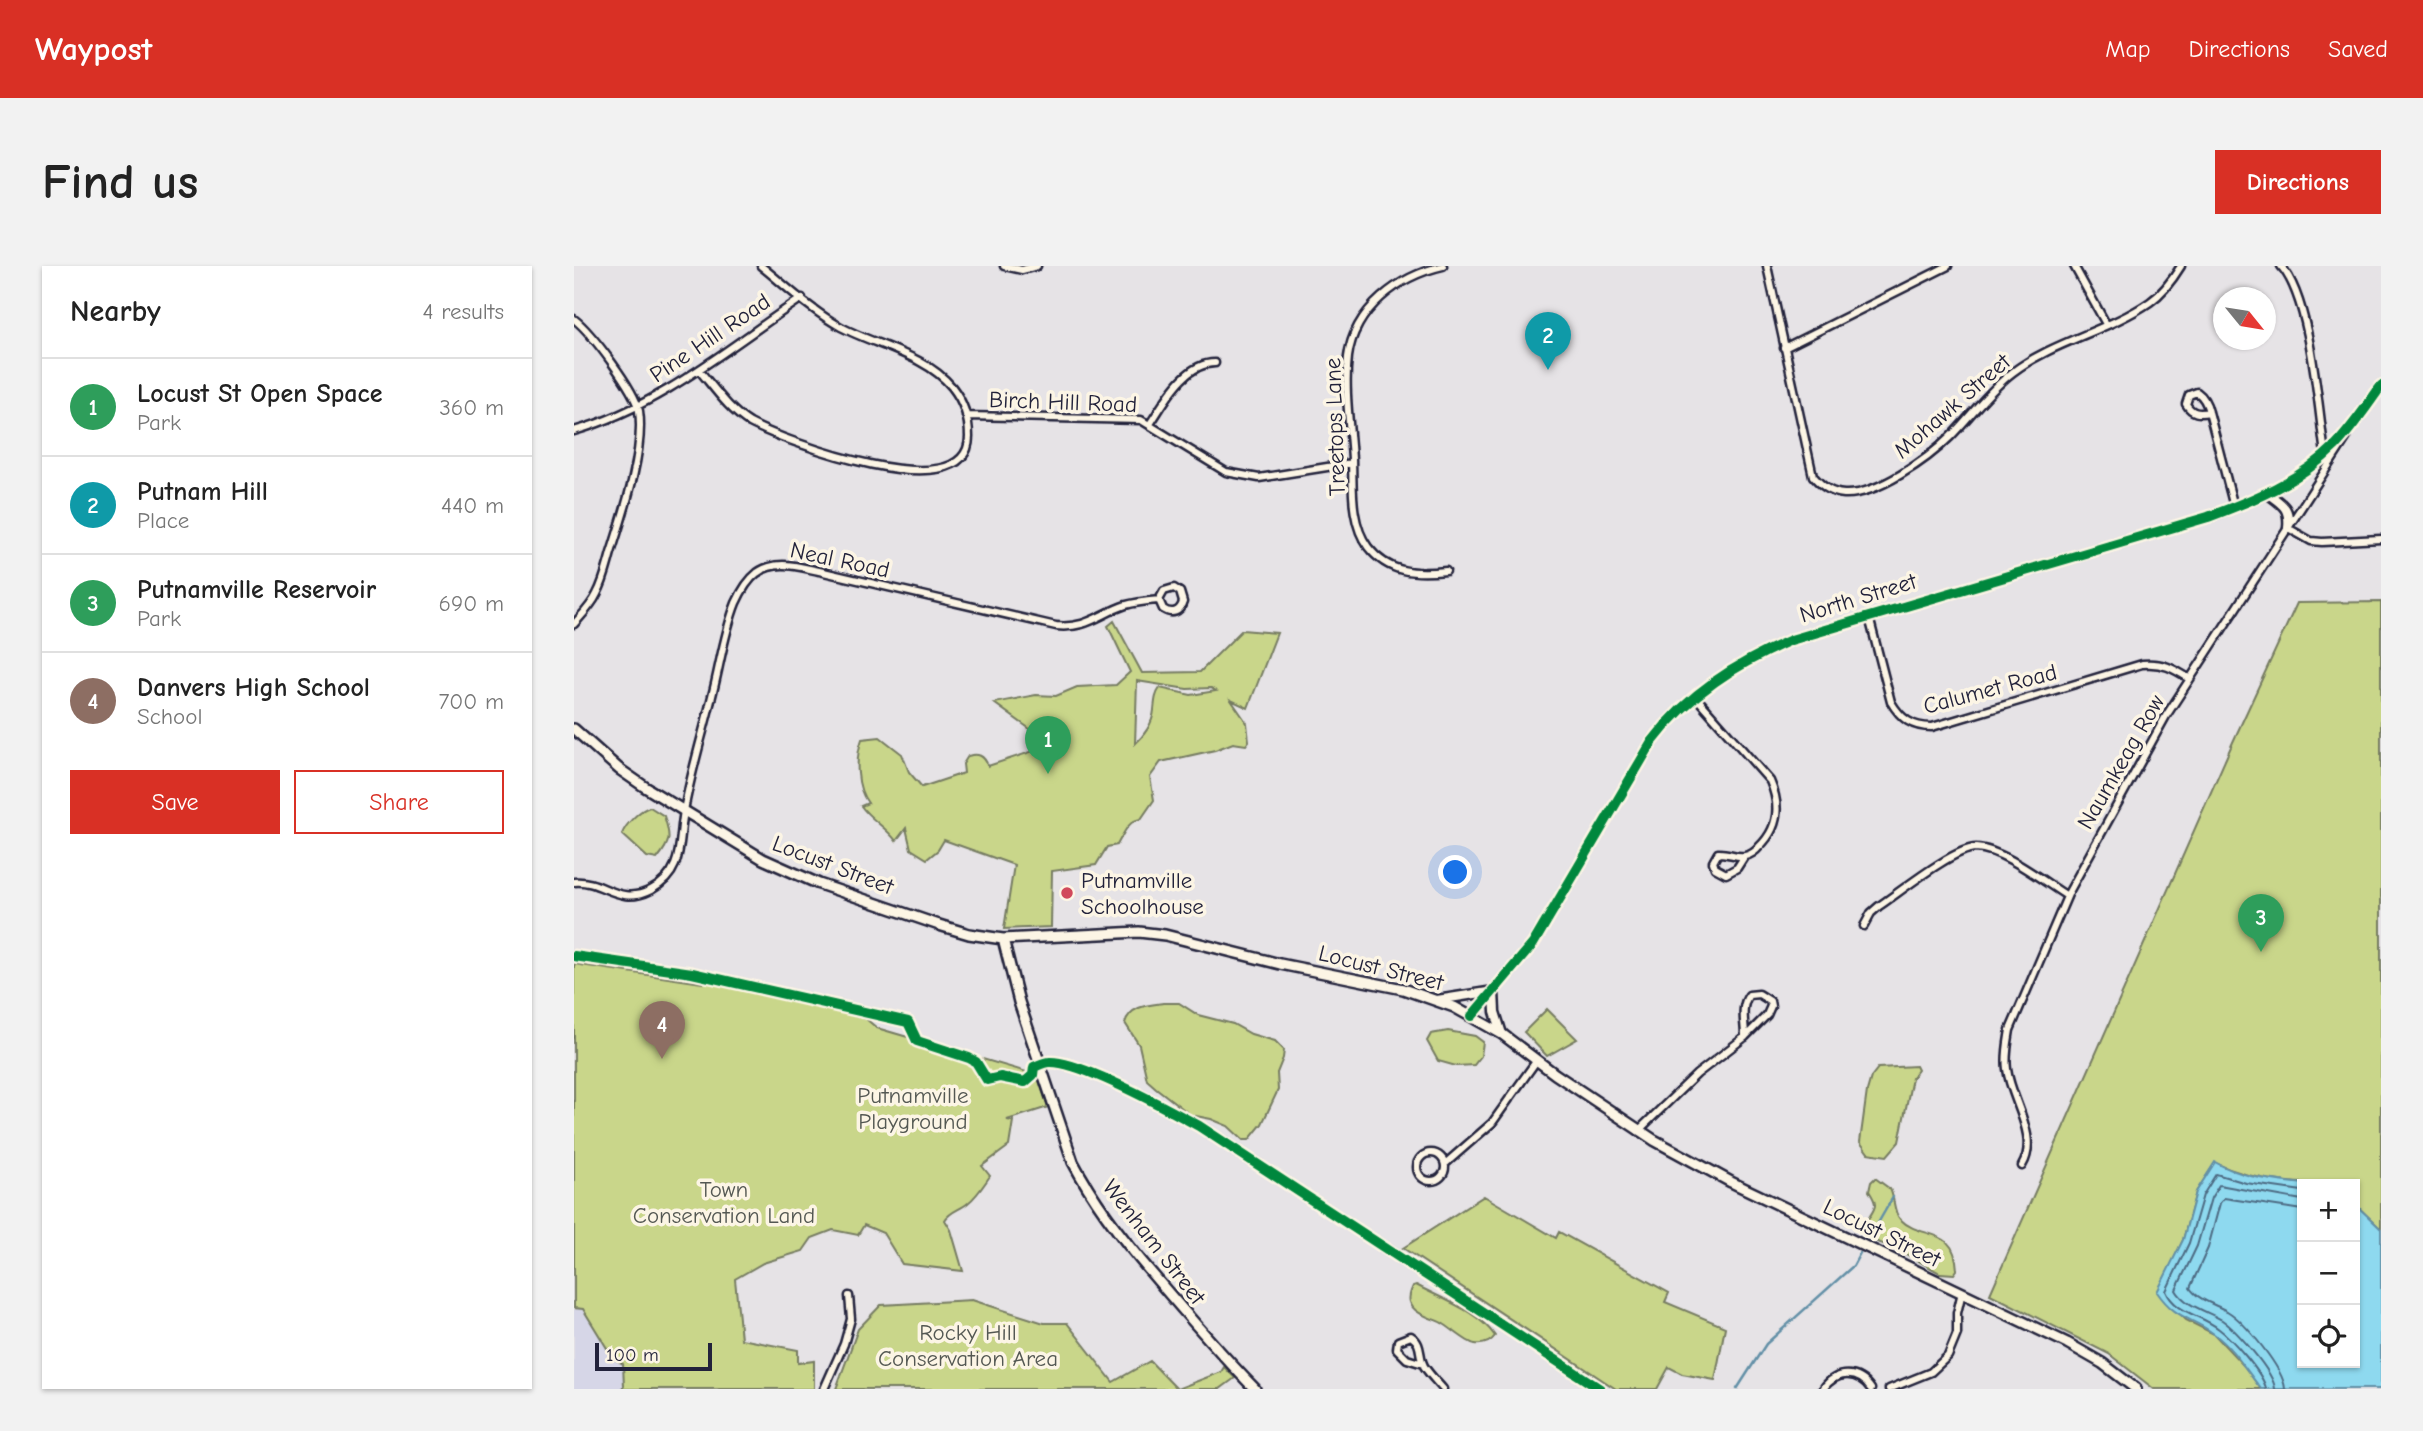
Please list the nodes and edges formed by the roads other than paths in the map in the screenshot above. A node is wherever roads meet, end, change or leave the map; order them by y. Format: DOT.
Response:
graph roads {
  1 [pos="761,266"];
  2 [pos="1004,266"];
  3 [pos="1037,266"];
  4 [pos="1443,266"];
  5 [pos="1767,266"];
  6 [pos="1948,266"];
  7 [pos="2074,266"];
  8 [pos="2181,266"];
  9 [pos="2281,266"];
  10 [pos="802,298"];
  11 [pos="574,319"];
  12 [pos="2106,324"];
  13 [pos="1784,348"];
  14 [pos="1215,363"];
  15 [pos="699,370"];
  16 [pos="2381,386"];
  17 [pos="638,406"];
  18 [pos="2366,408"];
  19 [pos="2209,412"];
  20 [pos="966,416"];
  21 [pos="1150,424"];
  22 [pos="574,431"];
  23 [pos="2325,454"];
  24 [pos="1352,463"];
  25 [pos="2267,493"];
  26 [pos="2234,507"];
  27 [pos="2288,528"];
  28 [pos="2381,539"];
  29 [pos="1446,571"];
  30 [pos="1159,600"];
  31 [pos="1869,617"];
  32 [pos="574,624"];
  33 [pos="2190,679"];
  34 [pos="1695,696"];
  35 [pos="574,729"];
  36 [pos="684,811"];
  37 [pos="1744,857"];
  38 [pos="574,882"];
  39 [pos="2067,896"];
  40 [pos="1864,926"];
  41 [pos="1003,939"];
  42 [pos="1494,991"];
  43 [pos="1437,1000"];
  44 [pos="1472,1016"];
  45 [pos="1502,1034"];
  46 [pos="1745,1037"];
  47 [pos="1537,1060"];
  48 [pos="1638,1130"];
  49 [pos="1445,1164"];
  50 [pos="2022,1166"];
  51 [pos="1962,1292"];
  52 [pos="849,1296"];
  53 [pos="1423,1364"];
  54 [pos="824,1389"];
  55 [pos="1255,1389"];
  56 [pos="1443,1389"];
  57 [pos="1823,1389"];
  58 [pos="1871,1389"];
  59 [pos="1889,1389"];
  60 [pos="2136,1389"];
  1 -- 10 [label="street"];
  2 -- 3 [label="street"];
  4 -- 24 [label="street, Treetops Lane"];
  5 -- 13 [label="street, Mohawk Street"];
  6 -- 13 [label="street"];
  7 -- 12 [label="street"];
  8 -- 12 [label="street, Mohawk Street"];
  9 -- 23 [label="street"];
  10 -- 15 [label="street, Pine Hill Road"];
  10 -- 20 [label="street"];
  11 -- 17 [label="street"];
  12 -- 13 [label="street, Mohawk Street"];
  14 -- 21 [label="street"];
  15 -- 17 [label="street, Pine Hill Road"];
  15 -- 20 [label="street"];
  16 -- 18 [label="street, North Street"];
  17 -- 22 [label="street, Pine Hill Road"];
  17 -- 32 [label="street"];
  18 -- 23 [label="street, North Street"];
  18 -- 27 [label="street, Naumkeag Row"];
  19 -- 26 [label="street"];
  20 -- 21 [label="street, Birch Hill Road"];
  21 -- 24 [label="street, Birch Hill Road"];
  23 -- 25 [label="street, North Street"];
  24 -- 29 [label="street, Treetops Lane"];
  25 -- 26 [label="street, North Street"];
  25 -- 27 [label="street"];
  26 -- 31 [label="street, North Street"];
  27 -- 28 [label="street"];
  27 -- 33 [label="street, Naumkeag Row"];
  30 -- 36 [label="street, Neal Road"];
  31 -- 33 [label="street, Calumet Road"];
  31 -- 34 [label="street, North Street"];
  33 -- 39 [label="street, Naumkeag Row"];
  34 -- 37 [label="street"];
  34 -- 42 [label="street, North Street"];
  35 -- 36 [label="main road, Locust Street"];
  36 -- 38 [label="street, Neal Road"];
  36 -- 41 [label="main road, Locust Street"];
  37 -- 37 [label="street"];
  39 -- 40 [label="street"];
  39 -- 50 [label="street, Naumkeag Row"];
  41 -- 43 [label="main road, Locust Street"];
  41 -- 55 [label="main road, Wenham Street"];
  42 -- 43 [label="street"];
  42 -- 44 [label="street, North Street"];
  42 -- 45 [label="street"];
  43 -- 44 [label="main road, Locust Street"];
  44 -- 45 [label="main road, Locust Street"];
  45 -- 47 [label="main road, Locust Street"];
  46 -- 46 [label="street"];
  46 -- 48 [label="street"];
  47 -- 48 [label="main road, Locust Street"];
  47 -- 49 [label="street"];
  48 -- 51 [label="main road, Locust Street"];
  49 -- 49 [label="street"];
  51 -- 59 [label="street"];
  51 -- 60 [label="main road, Locust Street"];
  52 -- 54 [label="street"];
  53 -- 53 [label="street"];
  53 -- 56 [label="street"];
  57 -- 58 [label="street"];
}
